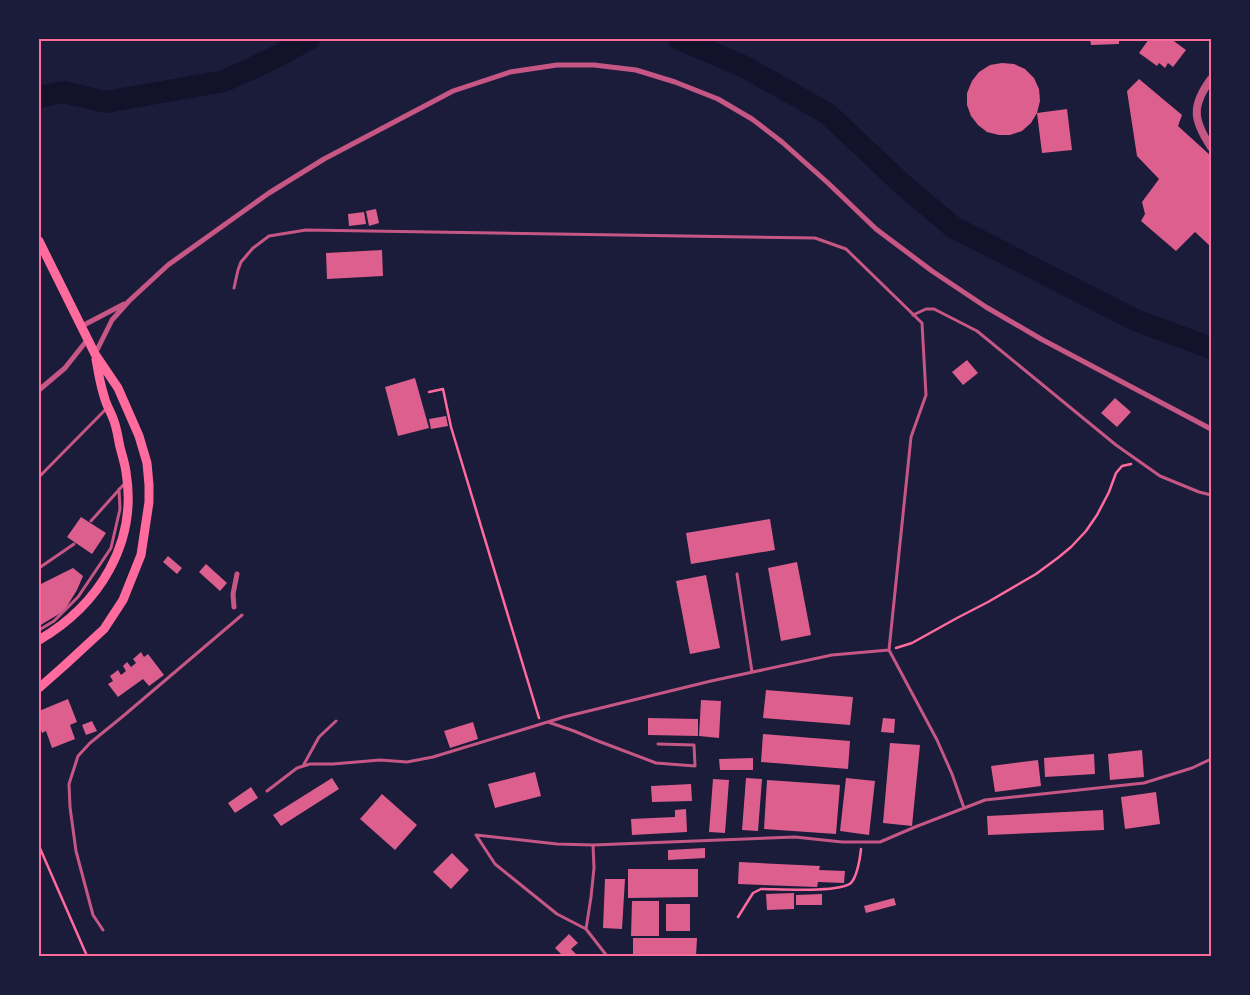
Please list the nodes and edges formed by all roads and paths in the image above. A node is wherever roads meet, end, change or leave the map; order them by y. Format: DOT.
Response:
graph roads {
  1 [pos="1211,79"];
  2 [pos="1211,147"];
  3 [pos="39,241"];
  4 [pos="234,288"];
  5 [pos="129,301"];
  6 [pos="913,315"];
  7 [pos="82,326"];
  8 [pos="88,339"];
  9 [pos="95,354"];
  10 [pos="39,390"];
  11 [pos="429,392"];
  12 [pos="108,408"];
  13 [pos="1211,429"];
  14 [pos="1140,462"];
  15 [pos="39,477"];
  16 [pos="127,481"];
  17 [pos="119,490"];
  18 [pos="1211,495"];
  19 [pos="91,521"];
  20 [pos="74,544"];
  21 [pos="39,568"];
  22 [pos="237,574"];
  23 [pos="736,574"];
  24 [pos="234,607"];
  25 [pos="242,614"];
  26 [pos="39,630"];
  27 [pos="39,640"];
  28 [pos="889,650"];
  29 [pos="752,672"];
  30 [pos="39,688"];
  31 [pos="336,721"];
  32 [pos="547,722"];
  33 [pos="541,724"];
  34 [pos="658,744"];
  35 [pos="1211,759"];
  36 [pos="302,766"];
  37 [pos="267,791"];
  38 [pos="964,808"];
  39 [pos="861,842"];
  40 [pos="593,845"];
  41 [pos="39,846"];
  42 [pos="738,916"];
  43 [pos="586,928"];
  44 [pos="103,930"];
  45 [pos="87,956"];
  46 [pos="607,956"];
  1 -- 2 [label="street"];
  3 -- 7 [label="main road"];
  4 -- 6 [label="lane"];
  5 -- 7 [label="street"];
  5 -- 9 [label="street"];
  5 -- 13 [label="street"];
  6 -- 14 [label="lane"];
  6 -- 28 [label="lane"];
  7 -- 8 [label="main road"];
  8 -- 9 [label="main road"];
  8 -- 10 [label="street"];
  9 -- 12 [label="main road"];
  9 -- 30 [label="main road"];
  11 -- 33 [label="path"];
  12 -- 15 [label="lane"];
  12 -- 16 [label="main road"];
  14 -- 18 [label="lane"];
  14 -- 28 [label="path"];
  16 -- 17 [label="lane"];
  16 -- 27 [label="main road"];
  17 -- 19 [label="lane"];
  17 -- 26 [label="lane"];
  20 -- 21 [label="lane"];
  22 -- 24 [label="street"];
  23 -- 29 [label="lane"];
  25 -- 44 [label="lane"];
  28 -- 29 [label="lane"];
  28 -- 38 [label="lane"];
  29 -- 32 [label="lane"];
  31 -- 36 [label="lane"];
  32 -- 33 [label="lane"];
  32 -- 34 [label="lane"];
  33 -- 36 [label="lane"];
  35 -- 38 [label="lane"];
  36 -- 37 [label="lane"];
  38 -- 39 [label="lane"];
  39 -- 40 [label="lane"];
  39 -- 42 [label="path"];
  40 -- 43 [label="lane"];
  40 -- 43 [label="lane"];
  41 -- 45 [label="path"];
  43 -- 46 [label="lane"];
}
